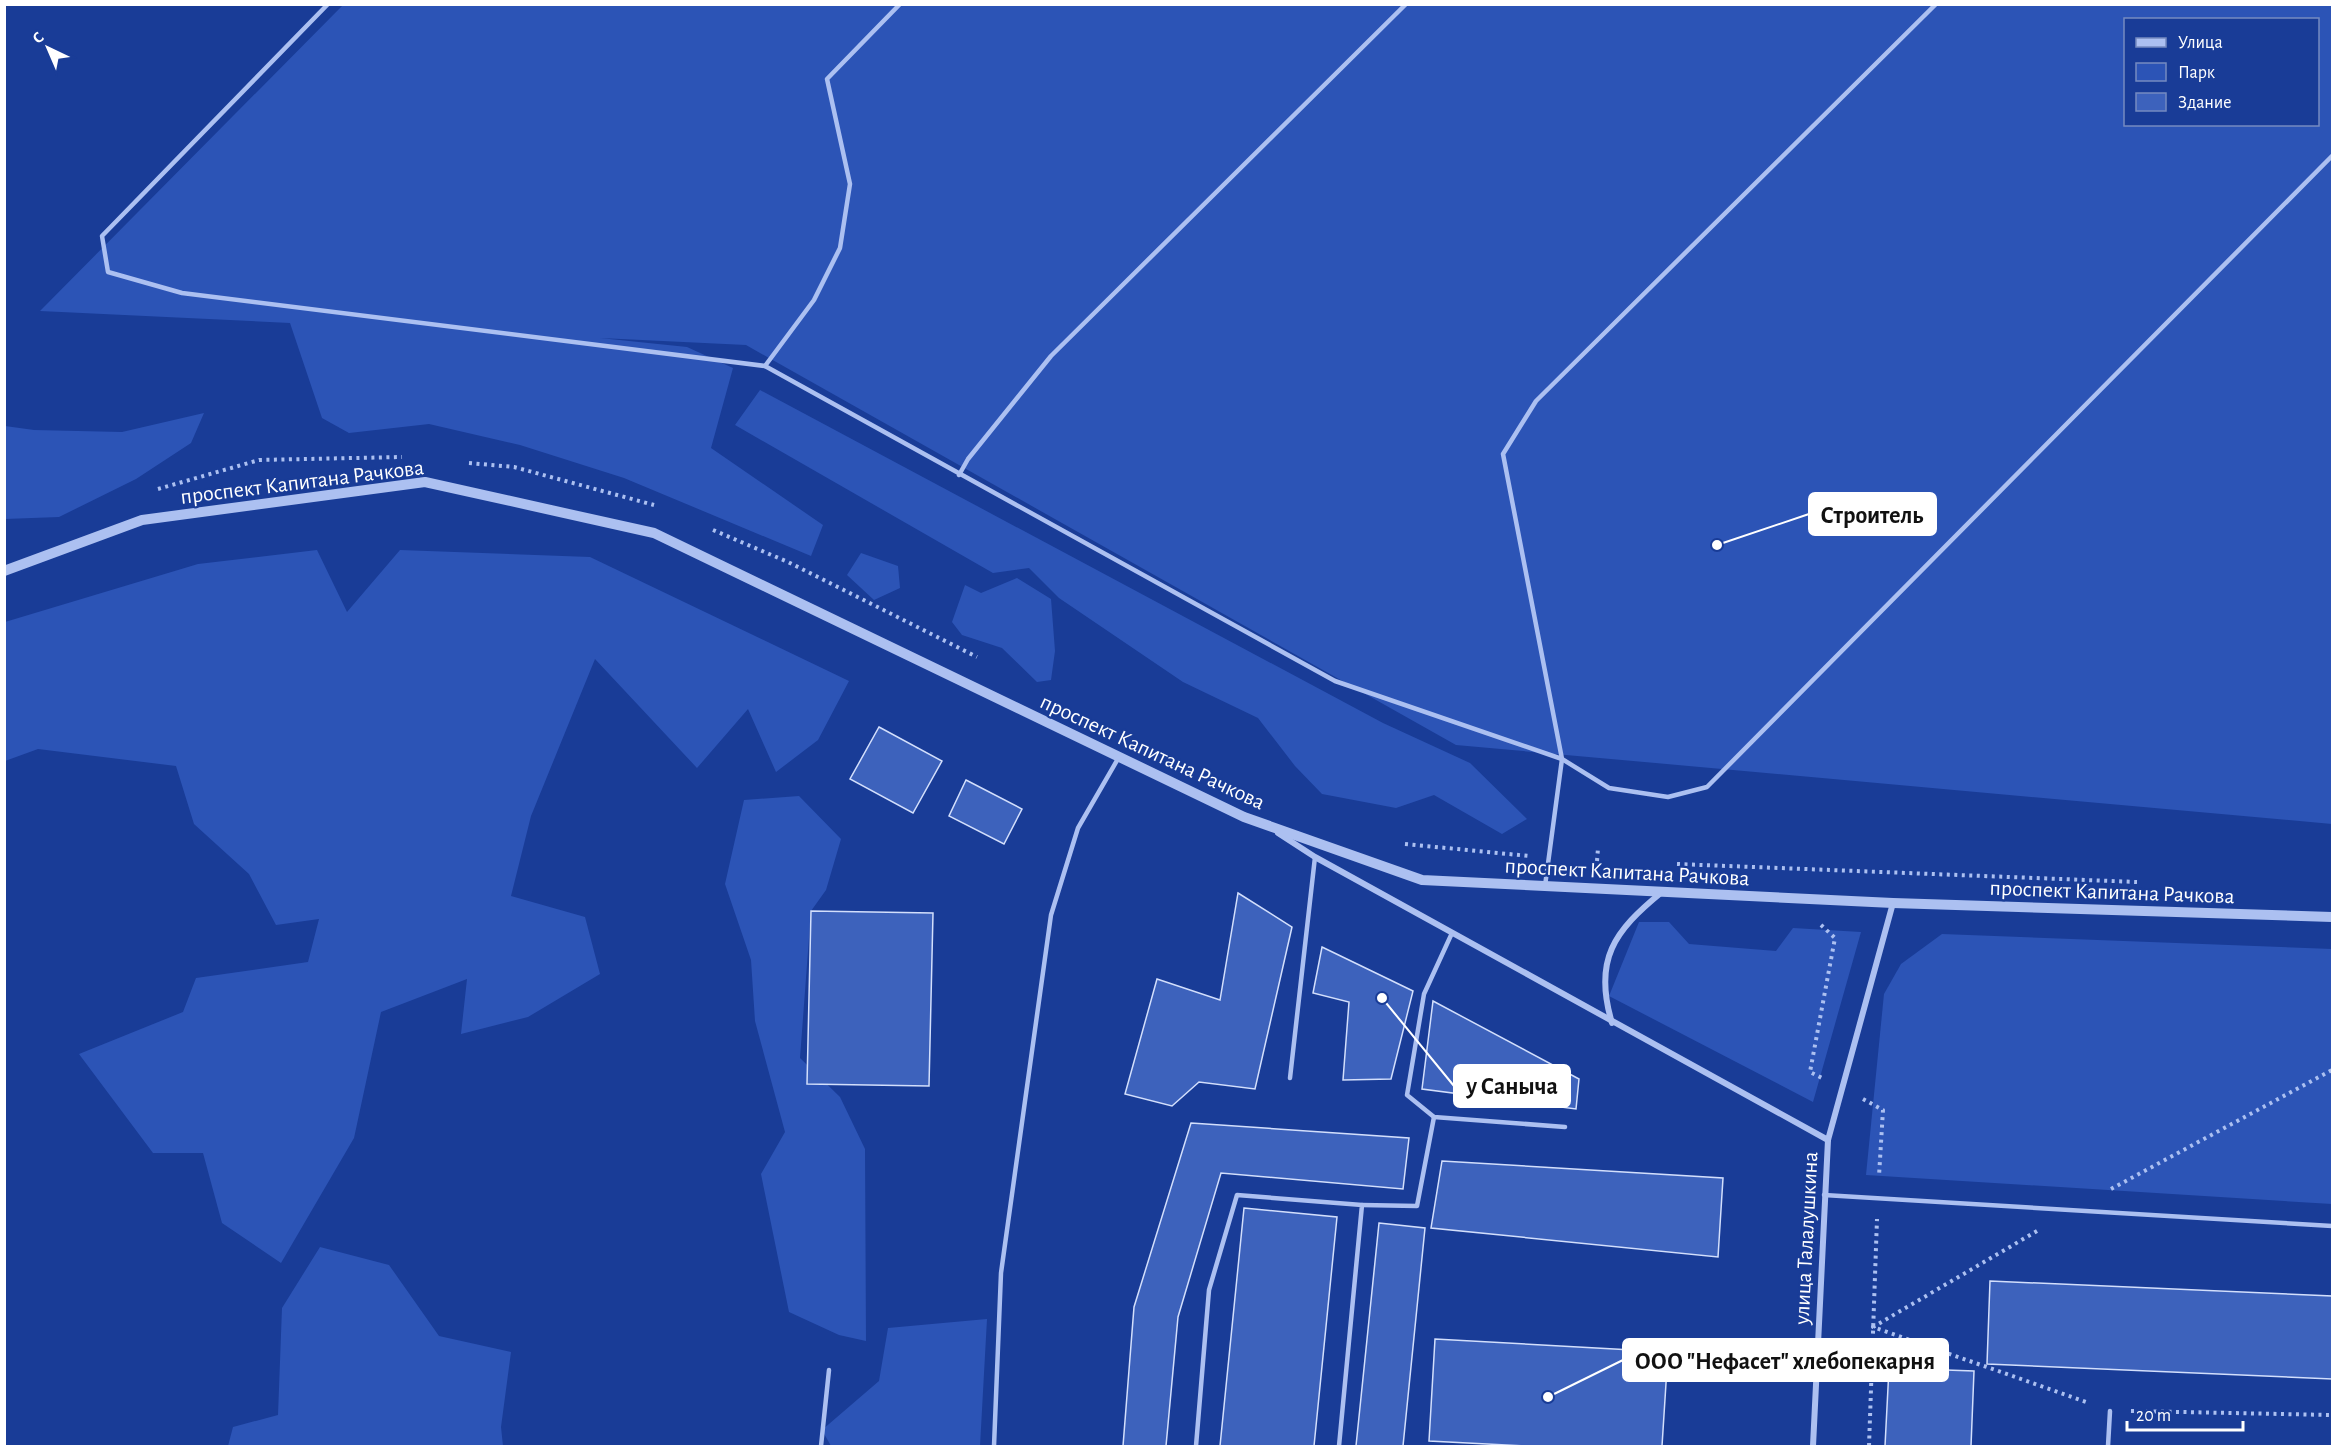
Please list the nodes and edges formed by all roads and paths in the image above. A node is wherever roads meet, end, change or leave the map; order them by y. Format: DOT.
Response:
graph roads {
  1 [pos="328,4"];
  2 [pos="900,4"];
  3 [pos="1406,4"];
  4 [pos="1936,4"];
  5 [pos="2332,156"];
  6 [pos="765,366"];
  7 [pos="407,458"];
  8 [pos="466,463"];
  9 [pos="959,475"];
  10 [pos="148,492"];
  11 [pos="659,507"];
  12 [pos="702,525"];
  13 [pos="4,571"];
  14 [pos="978,657"];
  15 [pos="1119,757"];
  16 [pos="1562,759"];
  17 [pos="1268,826"];
  18 [pos="1396,844"];
  19 [pos="1598,848"];
  20 [pos="1315,857"];
  21 [pos="1548,858"];
  22 [pos="1597,861"];
  23 [pos="1609,861"];
  24 [pos="1668,864"];
  25 [pos="2148,883"];
  26 [pos="1545,886"];
  27 [pos="1662,892"];
  28 [pos="1792,898"];
  29 [pos="1893,903"];
  30 [pos="2332,917"];
  31 [pos="1452,933"];
  32 [pos="1612,1023"];
  33 [pos="2332,1070"];
  34 [pos="1290,1078"];
  35 [pos="1842,1087"];
  36 [pos="1434,1117"];
  37 [pos="1565,1128"];
  38 [pos="1828,1140"];
  39 [pos="1824,1196"];
  40 [pos="1878,1198"];
  41 [pos="1362,1206"];
  42 [pos="2072,1210"];
  43 [pos="2332,1226"];
  44 [pos="1873,1328"];
  45 [pos="829,1370"];
  46 [pos="2110,1411"];
  47 [pos="2332,1415"];
  48 [pos="821,1446"];
  49 [pos="994,1446"];
  50 [pos="1196,1446"];
  51 [pos="1339,1446"];
  52 [pos="1813,1446"];
  53 [pos="1869,1446"];
  54 [pos="2108,1446"];
  1 -- 6 [label="lane"];
  2 -- 6 [label="lane"];
  3 -- 9 [label="lane"];
  4 -- 16 [label="lane"];
  5 -- 16 [label="lane"];
  6 -- 9 [label="lane"];
  7 -- 10 [label="path"];
  8 -- 11 [label="path"];
  9 -- 16 [label="lane"];
  12 -- 14 [label="path"];
  13 -- 15 [label="street, проспект Капитана Рачкова"];
  15 -- 17 [label="street, проспект Капитана Рачкова"];
  15 -- 49 [label="lane"];
  16 -- 21 [label="lane"];
  17 -- 20 [label="street"];
  17 -- 26 [label="street, проспект Капитана Рачкова"];
  18 -- 21 [label="path"];
  19 -- 22 [label="path"];
  20 -- 31 [label="street"];
  20 -- 34 [label="lane"];
  21 -- 22 [label="path"];
  21 -- 26 [label="lane"];
  22 -- 23 [label="path"];
  24 -- 25 [label="path"];
  26 -- 27 [label="street, проспект Капитана Рачкова"];
  27 -- 28 [label="street, проспект Капитана Рачкова"];
  27 -- 32 [label="street"];
  28 -- 29 [label="street, проспект Капитана Рачкова"];
  28 -- 35 [label="path"];
  29 -- 30 [label="street, проспект Капитана Рачкова"];
  29 -- 35 [label="street, улица Талалушкина"];
  31 -- 32 [label="street"];
  31 -- 36 [label="lane"];
  32 -- 38 [label="street"];
  33 -- 42 [label="path"];
  35 -- 38 [label="street, улица Талалушкина"];
  35 -- 40 [label="path"];
  36 -- 37 [label="lane"];
  36 -- 41 [label="lane"];
  38 -- 39 [label="street, улица Талалушкина"];
  39 -- 40 [label="lane"];
  39 -- 52 [label="street, улица Талалушкина"];
  40 -- 42 [label="lane"];
  40 -- 44 [label="path"];
  41 -- 50 [label="lane"];
  41 -- 51 [label="lane"];
  42 -- 43 [label="lane"];
  42 -- 44 [label="path"];
  44 -- 46 [label="path"];
  44 -- 53 [label="path"];
  45 -- 48 [label="lane"];
  46 -- 47 [label="path"];
  46 -- 54 [label="lane"];
}
